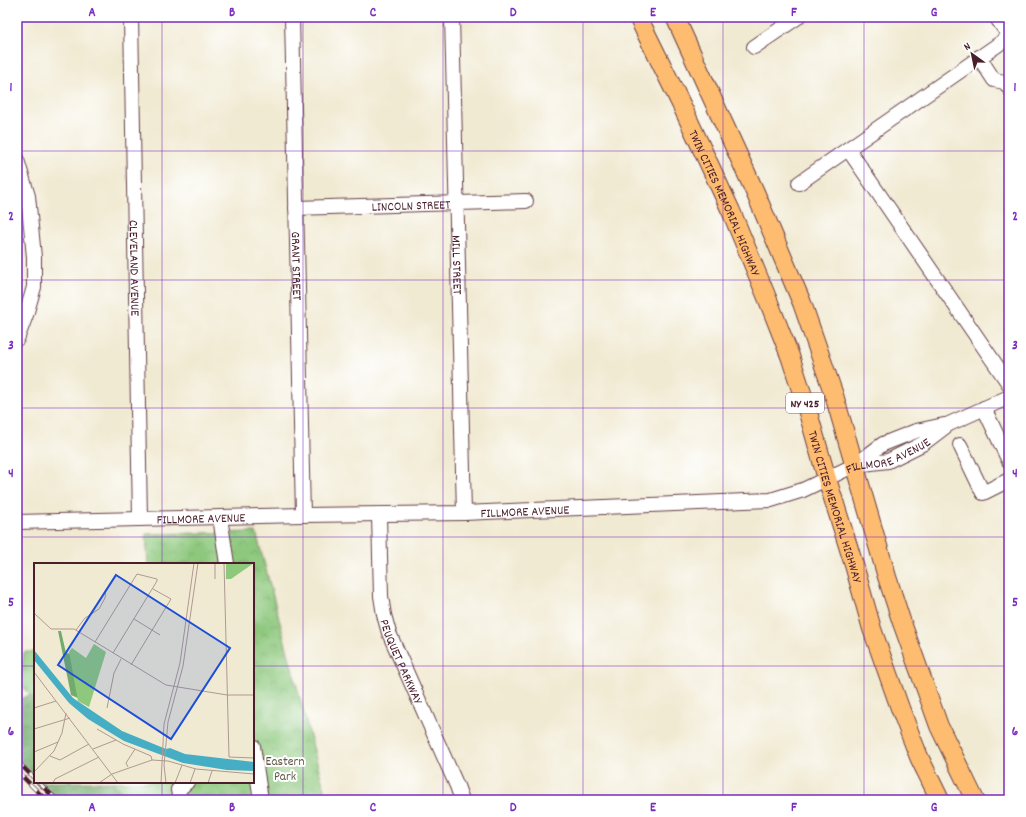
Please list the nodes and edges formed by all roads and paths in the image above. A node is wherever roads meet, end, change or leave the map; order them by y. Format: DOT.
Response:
graph roads {
  1 [pos="130,17"];
  2 [pos="292,17"];
  3 [pos="452,17"];
  4 [pos="638,17"];
  5 [pos="675,17"];
  6 [pos="798,17"];
  7 [pos="996,17"];
  8 [pos="1009,36"];
  9 [pos="754,47"];
  10 [pos="979,58"];
  11 [pos="1009,88"];
  12 [pos="848,149"];
  13 [pos="17,160"];
  14 [pos="799,183"];
  15 [pos="526,201"];
  16 [pos="456,204"];
  17 [pos="296,208"];
  18 [pos="17,339"];
  19 [pos="1009,384"];
  20 [pos="1009,397"];
  21 [pos="984,408"];
  22 [pos="960,445"];
  23 [pos="1009,461"];
  24 [pos="855,465"];
  25 [pos="827,479"];
  26 [pos="1009,480"];
  27 [pos="464,513"];
  28 [pos="379,515"];
  29 [pos="303,516"];
  30 [pos="220,517"];
  31 [pos="140,519"];
  32 [pos="17,522"];
  33 [pos="227,563"];
  34 [pos="254,753"];
  35 [pos="186,783"];
  36 [pos="180,800"];
  37 [pos="261,800"];
  38 [pos="462,800"];
  39 [pos="940,800"];
  40 [pos="975,800"];
  1 -- 31 [label="street, CLEVELAND AVENUE"];
  2 -- 17 [label="street, GRANT STREET"];
  3 -- 16 [label="street, MILL STREET"];
  4 -- 25 [label="main road, TWIN CITIES MEMORIAL HIGHWAY / NY 425"];
  5 -- 24 [label="main road, NY 425"];
  6 -- 9 [label="street"];
  7 -- 8 [label="street"];
  8 -- 10 [label="street"];
  10 -- 11 [label="street"];
  10 -- 12 [label="street"];
  12 -- 14 [label="street"];
  12 -- 19 [label="street"];
  13 -- 18 [label="street"];
  15 -- 16 [label="street, LINCOLN STREET"];
  16 -- 17 [label="street, LINCOLN STREET"];
  16 -- 27 [label="street, MILL STREET"];
  17 -- 29 [label="street, GRANT STREET"];
  20 -- 21 [label="street"];
  21 -- 23 [label="street"];
  21 -- 24 [label="street, FILLMORE AVENUE"];
  22 -- 26 [label="street"];
  24 -- 25 [label="street, FILLMORE AVENUE"];
  24 -- 40 [label="main road, NY 425"];
  25 -- 27 [label="street, FILLMORE AVENUE"];
  25 -- 39 [label="main road, TWIN CITIES MEMORIAL HIGHWAY / NY 425"];
  27 -- 28 [label="street, FILLMORE AVENUE"];
  28 -- 29 [label="street, FILLMORE AVENUE"];
  28 -- 38 [label="street, PEUQUET PARKWAY"];
  29 -- 30 [label="street, FILLMORE AVENUE"];
  30 -- 31 [label="street, FILLMORE AVENUE"];
  30 -- 33 [label="street"];
  31 -- 32 [label="street, FILLMORE AVENUE"];
  34 -- 37 [label="street"];
  35 -- 36 [label="street"];
}
